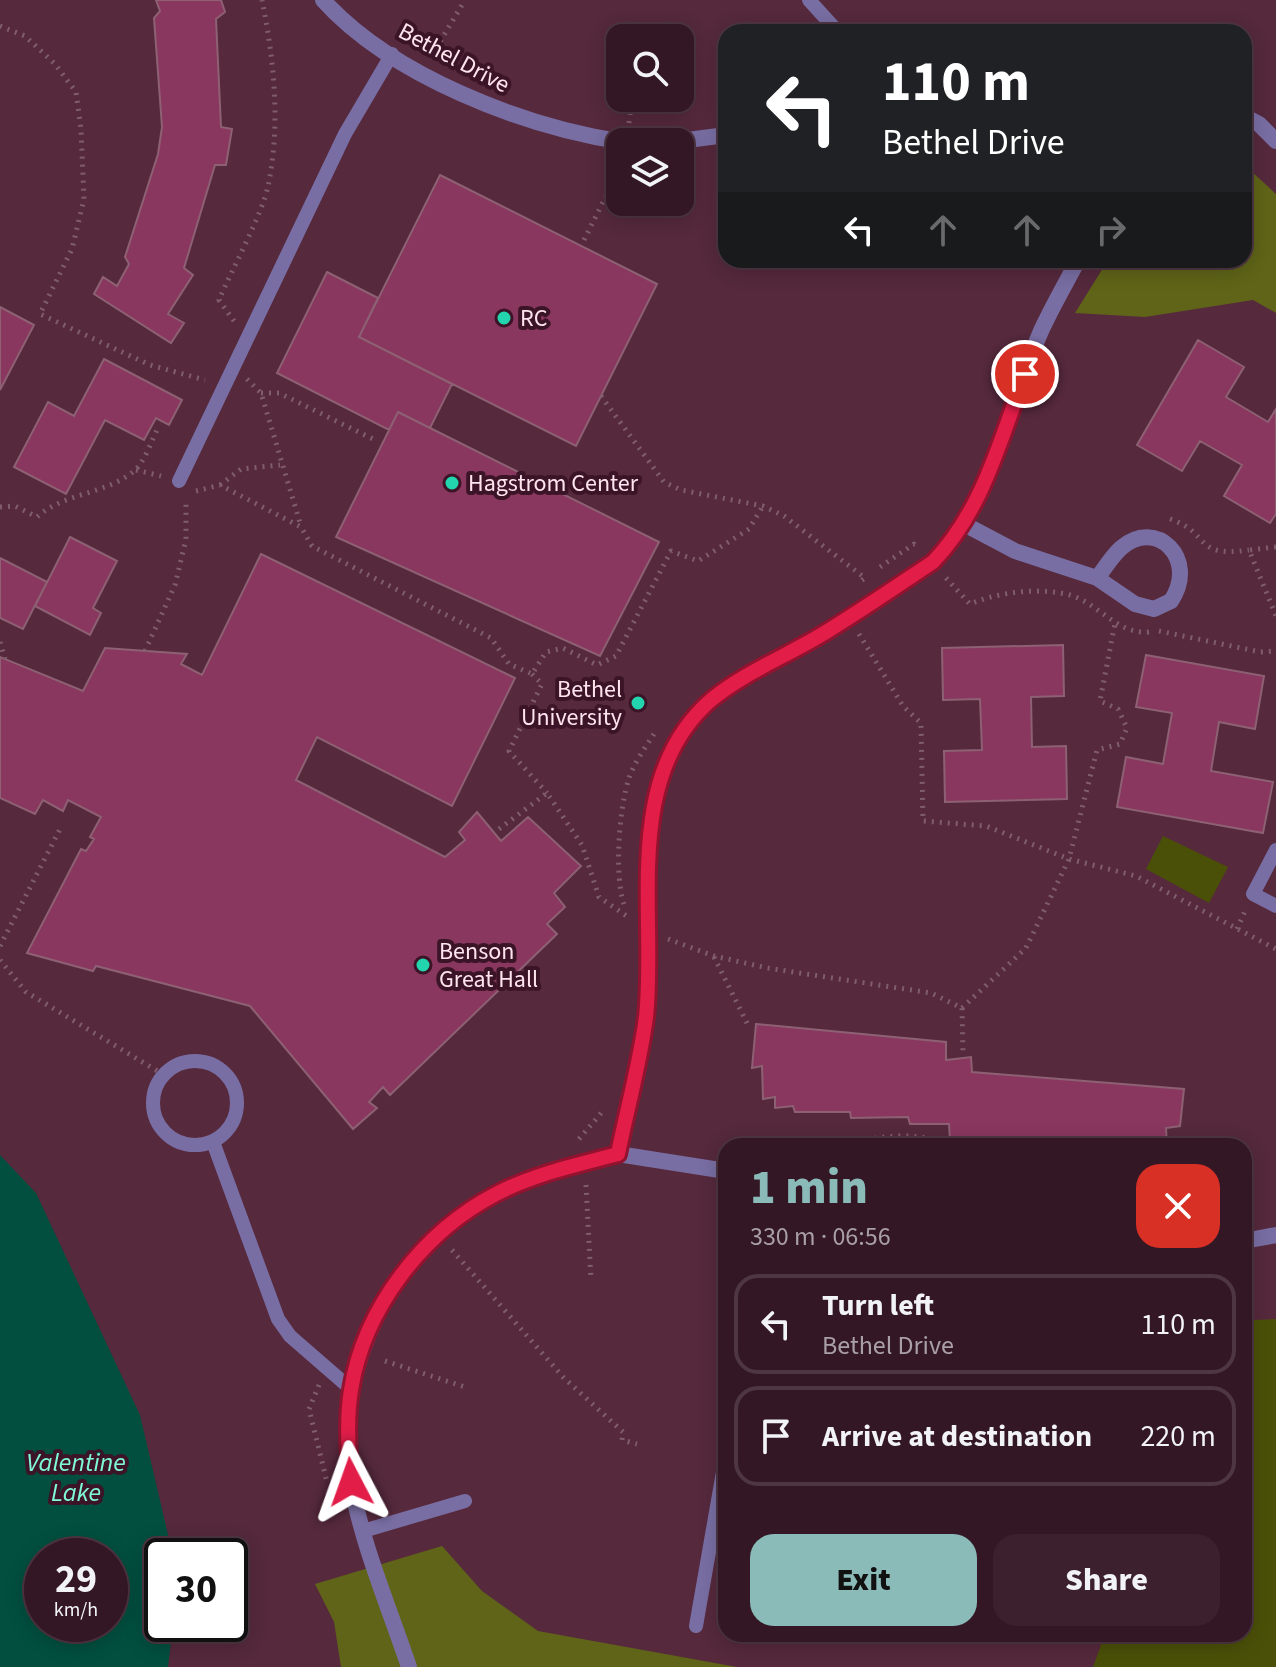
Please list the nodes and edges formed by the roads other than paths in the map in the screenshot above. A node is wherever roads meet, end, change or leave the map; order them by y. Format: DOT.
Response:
graph roads {
  1 [pos="323,0"];
  2 [pos="809,0"];
  3 [pos="831,24"];
  4 [pos="392,54"];
  5 [pos="1252,120"];
  6 [pos="718,136"];
  7 [pos="606,139"];
  8 [pos="694,139"];
  9 [pos="1276,141"];
  10 [pos="1074,268"];
  11 [pos="179,481"];
  12 [pos="964,524"];
  13 [pos="1097,578"];
  14 [pos="1276,850"];
  15 [pos="1276,906"];
  16 [pos="213,1142"];
  17 [pos="618,1154"];
  18 [pos="718,1170"];
  19 [pos="1276,1235"];
  20 [pos="1252,1240"];
  21 [pos="351,1389"];
  22 [pos="465,1501"];
  23 [pos="718,1501"];
  24 [pos="363,1531"];
  25 [pos="696,1626"];
  26 [pos="409,1667"];
  1 -- 4 [label="street, Bethel Drive"];
  2 -- 3 [label="lane"];
  4 -- 7 [label="street, Bethel Drive"];
  4 -- 11 [label="lane"];
  5 -- 9 [label="street"];
  6 -- 8 [label="street"];
  10 -- 12 [label="street"];
  12 -- 13 [label="street"];
  12 -- 17 [label="street"];
  13 -- 13 [label="street"];
  14 -- 15 [label="lane"];
  16 -- 16 [label="lane"];
  16 -- 21 [label="lane"];
  17 -- 18 [label="street"];
  17 -- 21 [label="street"];
  19 -- 20 [label="street"];
  21 -- 24 [label="street"];
  22 -- 24 [label="lane"];
  23 -- 25 [label="lane"];
  24 -- 26 [label="street"];
}
